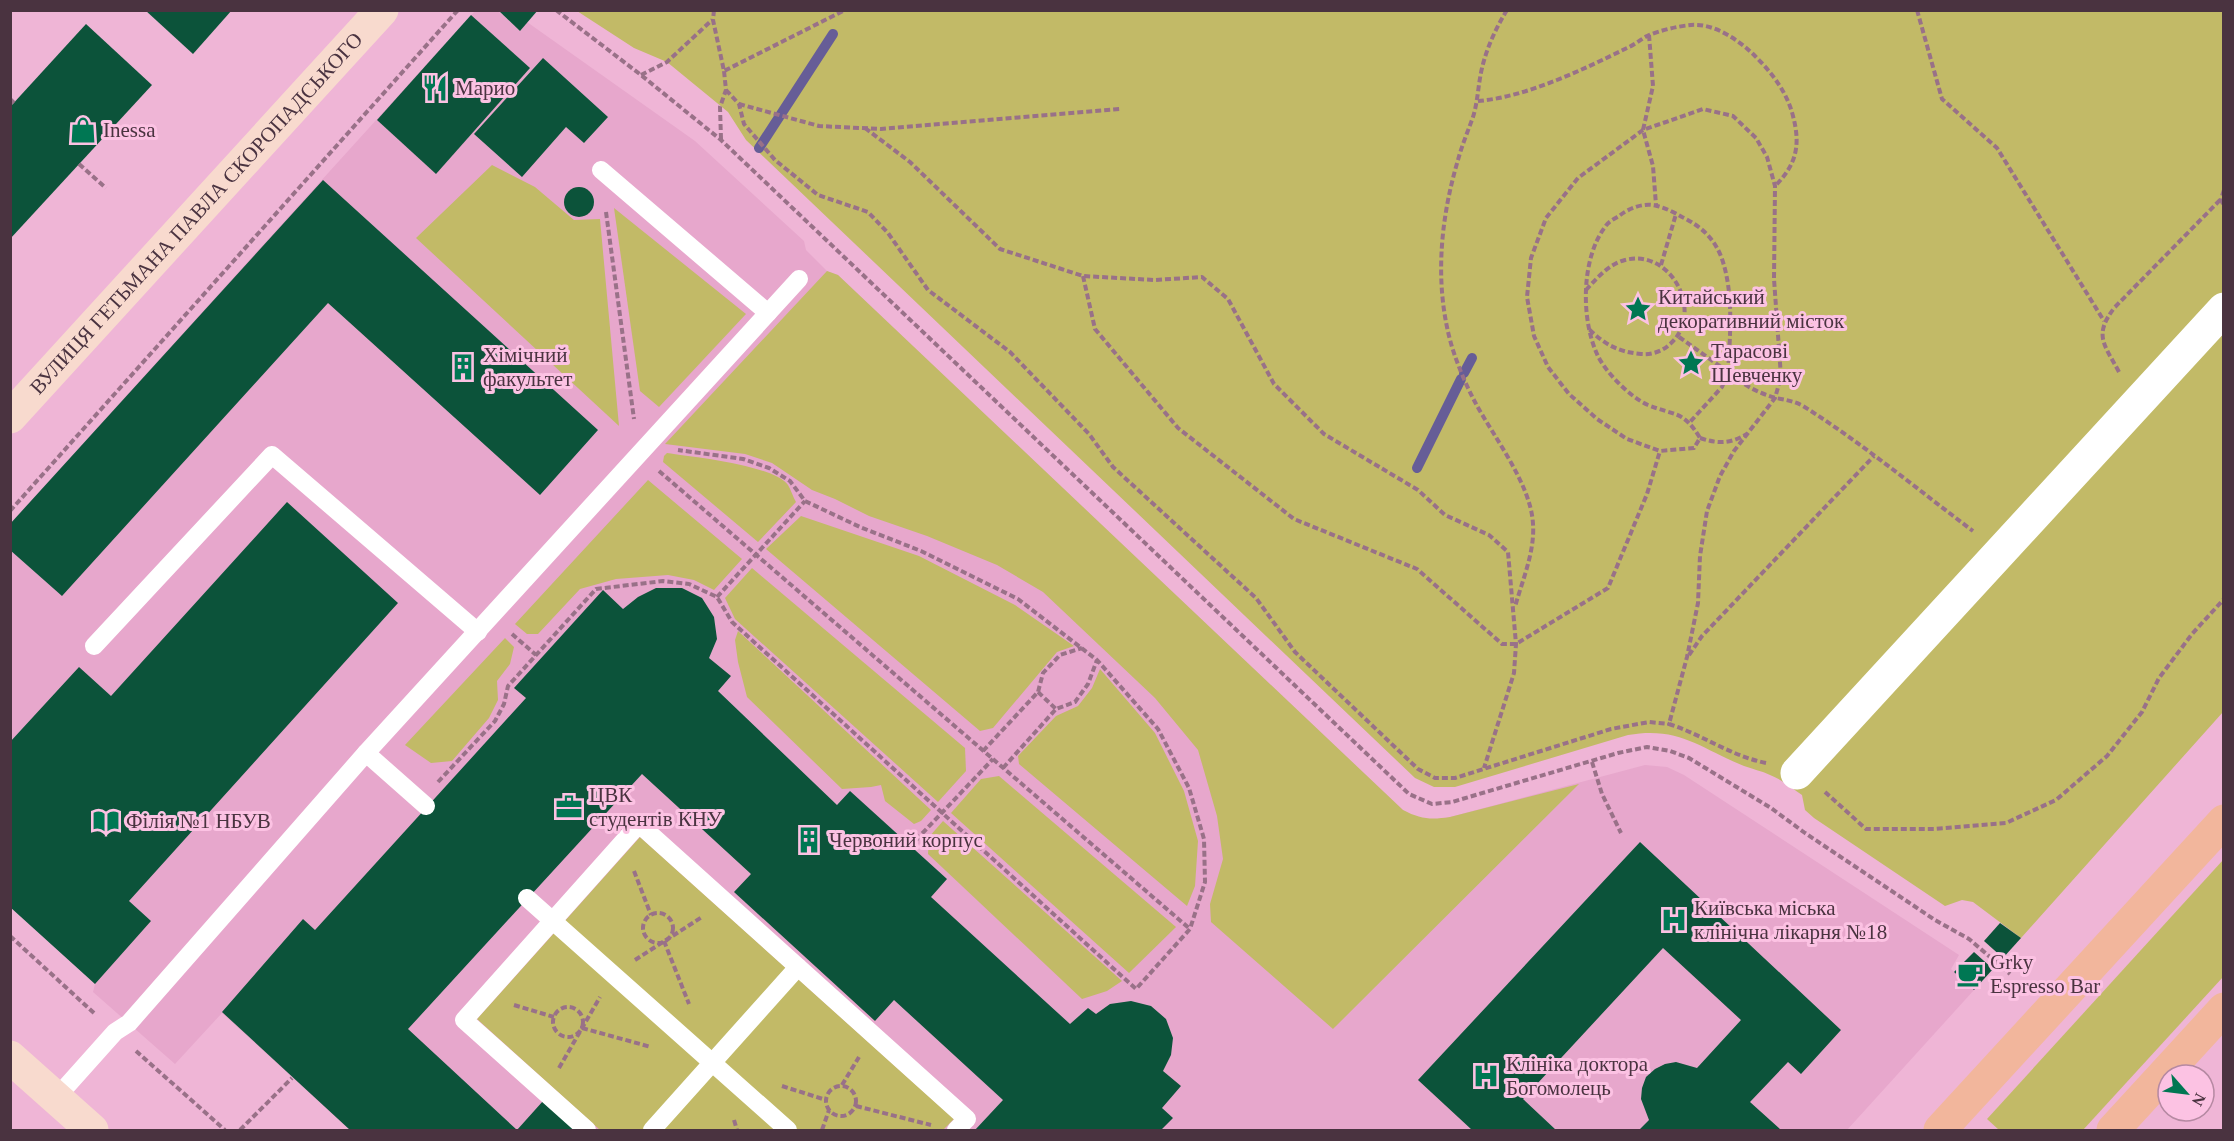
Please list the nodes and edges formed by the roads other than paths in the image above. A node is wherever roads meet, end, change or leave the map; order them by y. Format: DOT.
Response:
graph roads {
  1 [pos="382,10"];
  2 [pos="601,170"];
  3 [pos="799,279"];
  4 [pos="2223,309"];
  5 [pos="768,313"];
  6 [pos="10,417"];
  7 [pos="478,632"];
  8 [pos="94,646"];
  9 [pos="366,753"];
  10 [pos="1797,773"];
  11 [pos="423,804"];
  12 [pos="2223,821"];
  13 [pos="527,898"];
  14 [pos="553,920"];
  15 [pos="798,967"];
  16 [pos="2223,1010"];
  17 [pos="10,1057"];
  18 [pos="713,1063"];
  19 [pos="56,1098"];
  20 [pos="92,1131"];
  21 [pos="587,1131"];
  22 [pos="652,1131"];
  23 [pos="788,1131"];
  24 [pos="956,1131"];
  25 [pos="1940,1131"];
  26 [pos="2113,1131"];
  1 -- 6 [label="main road, ВУЛИЦЯ ГЕТЬМАНА ПАВЛА СКОРОПАДСЬКОГО"];
  2 -- 5 [label="lane"];
  3 -- 5 [label="lane"];
  4 -- 10 [label="street"];
  5 -- 7 [label="lane"];
  7 -- 8 [label="lane"];
  7 -- 9 [label="lane"];
  9 -- 11 [label="lane"];
  9 -- 19 [label="lane"];
  12 -- 25 [label="main road"];
  13 -- 14 [label="lane"];
  14 -- 15 [label="lane"];
  14 -- 18 [label="lane"];
  14 -- 21 [label="lane"];
  15 -- 18 [label="lane"];
  15 -- 24 [label="lane"];
  16 -- 26 [label="main road"];
  17 -- 19 [label="main road"];
  18 -- 22 [label="lane"];
  18 -- 23 [label="lane"];
  19 -- 20 [label="main road"];
}
